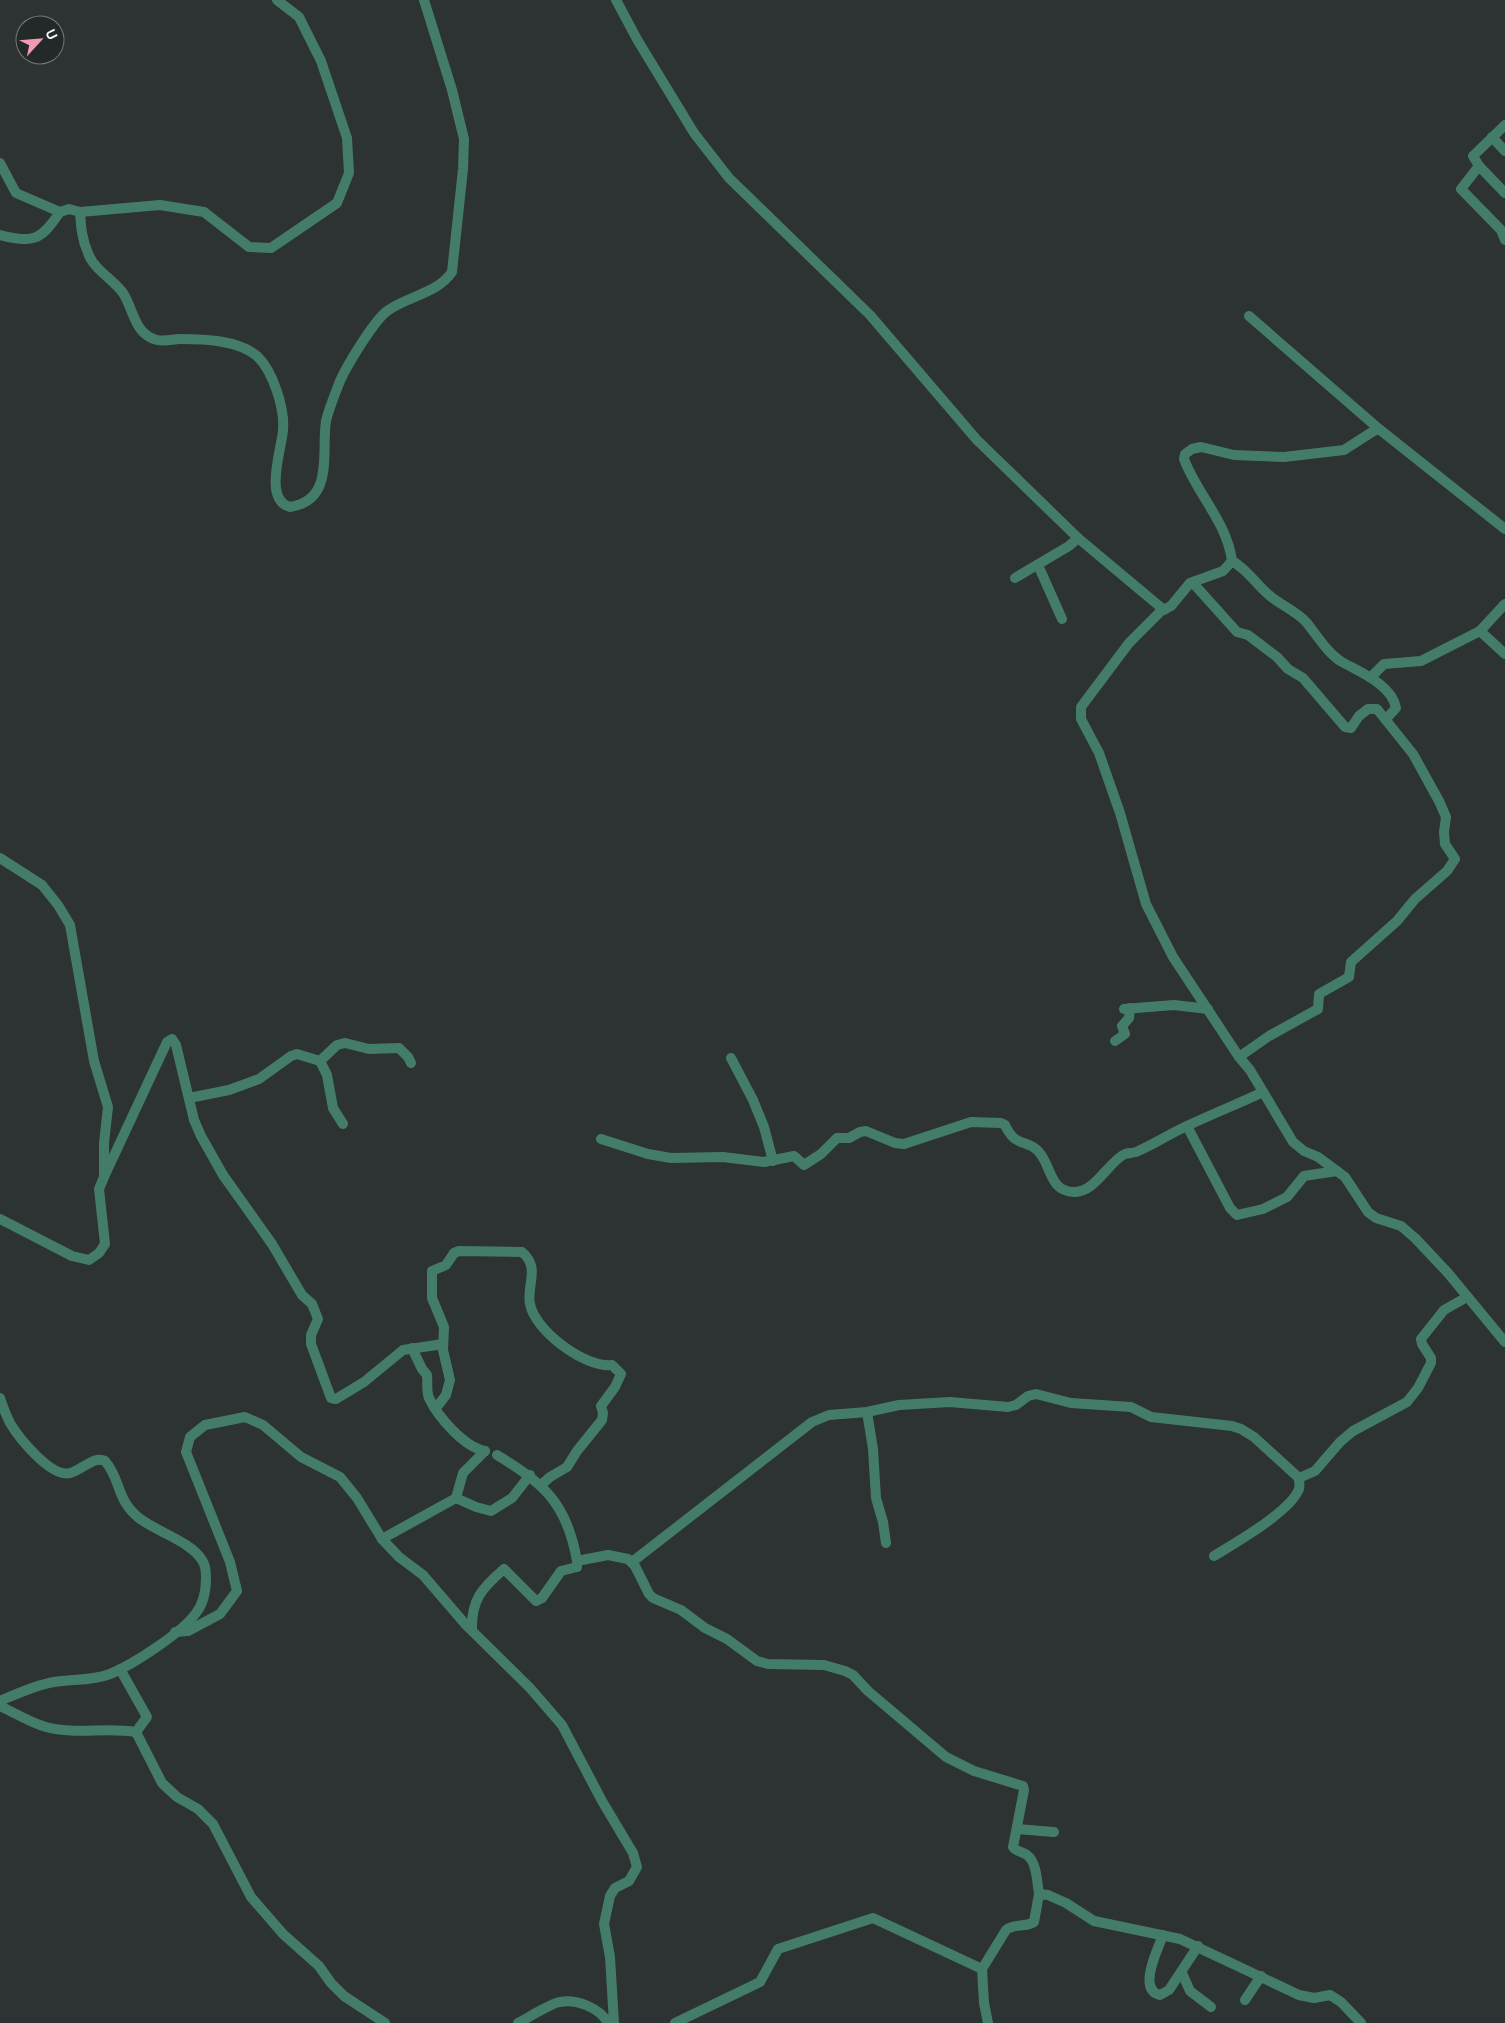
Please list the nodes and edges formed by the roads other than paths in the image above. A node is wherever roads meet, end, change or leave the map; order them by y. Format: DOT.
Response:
graph roads {
  1 [pos="277,0"];
  2 [pos="424,0"];
  3 [pos="616,0"];
  4 [pos="1505,125"];
  5 [pos="1492,137"];
  6 [pos="1505,151"];
  7 [pos="0,163"];
  8 [pos="1480,166"];
  9 [pos="1505,193"];
  10 [pos="60,212"];
  11 [pos="80,212"];
  12 [pos="0,235"];
  13 [pos="1505,240"];
  14 [pos="1249,316"];
  15 [pos="1379,429"];
  16 [pos="1505,529"];
  17 [pos="1078,538"];
  18 [pos="1232,561"];
  19 [pos="1038,565"];
  20 [pos="1015,578"];
  21 [pos="1193,583"];
  22 [pos="1505,604"];
  23 [pos="1164,610"];
  24 [pos="1062,619"];
  25 [pos="1480,631"];
  26 [pos="1505,654"];
  27 [pos="1371,677"];
  28 [pos="1386,719"];
  29 [pos="0,858"];
  30 [pos="1208,1009"];
  31 [pos="1115,1041"];
  32 [pos="1239,1057"];
  33 [pos="731,1058"];
  34 [pos="320,1061"];
  35 [pos="411,1063"];
  36 [pos="1263,1092"];
  37 [pos="189,1098"];
  38 [pos="343,1124"];
  39 [pos="1187,1126"];
  40 [pos="602,1138"];
  41 [pos="773,1161"];
  42 [pos="1337,1171"];
  43 [pos="104,1178"];
  44 [pos="0,1219"];
  45 [pos="1467,1297"];
  46 [pos="1505,1342"];
  47 [pos="443,1344"];
  48 [pos="412,1348"];
  49 [pos="0,1398"];
  50 [pos="436,1408"];
  51 [pos="867,1412"];
  52 [pos="497,1456"];
  53 [pos="530,1475"];
  54 [pos="1300,1478"];
  55 [pos="541,1485"];
  56 [pos="456,1498"];
  57 [pos="382,1539"];
  58 [pos="886,1543"];
  59 [pos="1214,1556"];
  60 [pos="578,1562"];
  61 [pos="632,1562"];
  62 [pos="472,1630"];
  63 [pos="175,1632"];
  64 [pos="120,1669"];
  65 [pos="0,1701"];
  66 [pos="0,1706"];
  67 [pos="136,1732"];
  68 [pos="1018,1829"];
  69 [pos="1054,1832"];
  70 [pos="1039,1894"];
  71 [pos="1163,1935"];
  72 [pos="1198,1946"];
  73 [pos="982,1968"];
  74 [pos="1182,1973"];
  75 [pos="1261,1976"];
  76 [pos="1245,2000"];
  77 [pos="1211,2006"];
  78 [pos="385,2023"];
  79 [pos="518,2023"];
  80 [pos="608,2023"];
  81 [pos="614,2023"];
  82 [pos="675,2023"];
  83 [pos="988,2023"];
  84 [pos="1361,2023"];
  1 -- 11 [label="street"];
  2 -- 11 [label="street"];
  3 -- 17 [label="street"];
  4 -- 5 [label="street"];
  5 -- 6 [label="street"];
  5 -- 8 [label="street"];
  7 -- 10 [label="street"];
  8 -- 9 [label="street"];
  8 -- 13 [label="street"];
  10 -- 11 [label="street"];
  10 -- 12 [label="street"];
  14 -- 15 [label="street"];
  15 -- 16 [label="street"];
  15 -- 18 [label="street"];
  17 -- 19 [label="street"];
  17 -- 23 [label="street"];
  18 -- 21 [label="street"];
  18 -- 27 [label="street"];
  19 -- 20 [label="street"];
  19 -- 24 [label="street"];
  21 -- 23 [label="street"];
  21 -- 28 [label="street"];
  22 -- 25 [label="street"];
  23 -- 30 [label="street"];
  25 -- 26 [label="street"];
  25 -- 27 [label="street"];
  27 -- 28 [label="street"];
  28 -- 32 [label="street"];
  29 -- 43 [label="street"];
  30 -- 31 [label="street"];
  30 -- 32 [label="street"];
  32 -- 36 [label="street"];
  33 -- 41 [label="street"];
  34 -- 35 [label="street"];
  34 -- 37 [label="street"];
  34 -- 38 [label="street"];
  36 -- 39 [label="street"];
  36 -- 42 [label="street"];
  37 -- 43 [label="street"];
  37 -- 48 [label="street"];
  39 -- 41 [label="street"];
  39 -- 42 [label="street"];
  40 -- 41 [label="street"];
  42 -- 45 [label="street"];
  43 -- 44 [label="street"];
  45 -- 46 [label="street"];
  45 -- 54 [label="street"];
  47 -- 48 [label="street"];
  47 -- 50 [label="street"];
  47 -- 55 [label="street"];
  48 -- 50 [label="street"];
  49 -- 63 [label="street"];
  50 -- 56 [label="street"];
  51 -- 54 [label="street"];
  51 -- 58 [label="street"];
  51 -- 61 [label="street"];
  52 -- 53 [label="street"];
  53 -- 55 [label="street"];
  53 -- 56 [label="street"];
  54 -- 59 [label="street"];
  55 -- 60 [label="street"];
  56 -- 57 [label="street"];
  57 -- 62 [label="street"];
  57 -- 63 [label="street"];
  60 -- 61 [label="street"];
  60 -- 62 [label="street"];
  61 -- 68 [label="street"];
  62 -- 81 [label="street"];
  63 -- 64 [label="street"];
  64 -- 65 [label="street"];
  64 -- 67 [label="street"];
  66 -- 67 [label="street"];
  67 -- 78 [label="street"];
  68 -- 69 [label="street"];
  68 -- 70 [label="street"];
  70 -- 71 [label="street"];
  70 -- 73 [label="street"];
  71 -- 72 [label="street"];
  71 -- 74 [label="street"];
  72 -- 74 [label="street"];
  72 -- 75 [label="street"];
  73 -- 82 [label="street"];
  73 -- 83 [label="street"];
  74 -- 77 [label="street"];
  75 -- 76 [label="street"];
  75 -- 84 [label="street"];
  79 -- 80 [label="street"];
}
